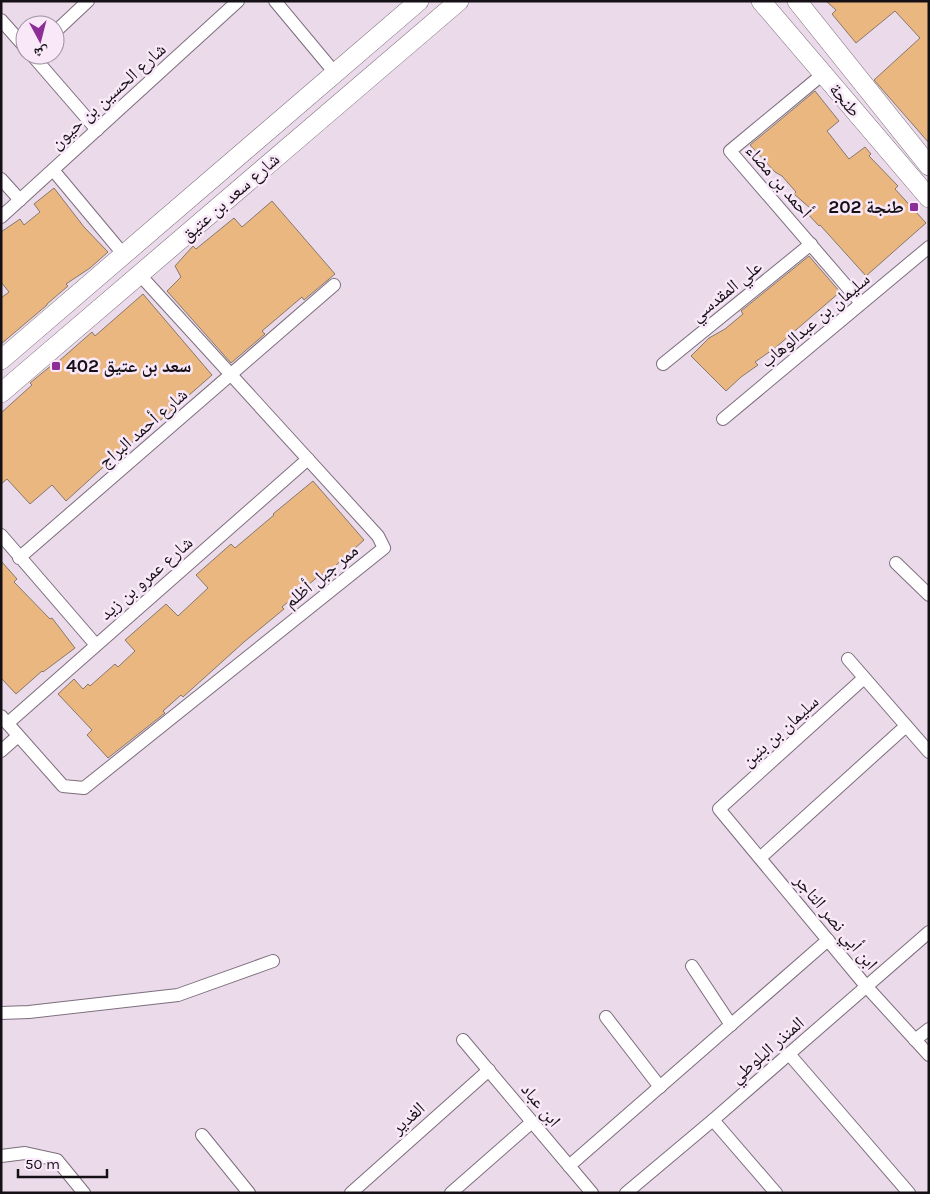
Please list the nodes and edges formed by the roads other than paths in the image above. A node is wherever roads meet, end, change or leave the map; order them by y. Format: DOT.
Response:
graph roads {
  1 [pos="88,1"];
  2 [pos="238,1"];
  3 [pos="275,1"];
  4 [pos="419,1"];
  5 [pos="459,1"];
  6 [pos="760,1"];
  7 [pos="797,1"];
  8 [pos="1,20"];
  9 [pos="65,23"];
  10 [pos="15,36"];
  11 [pos="41,65"];
  12 [pos="335,73"];
  13 [pos="823,74"];
  14 [pos="97,130"];
  15 [pos="929,166"];
  16 [pos="53,170"];
  17 [pos="1,179"];
  18 [pos="929,198"];
  19 [pos="20,200"];
  20 [pos="1,217"];
  21 [pos="810,244"];
  22 [pos="929,247"];
  23 [pos="124,254"];
  24 [pos="140,275"];
  25 [pos="334,285"];
  26 [pos="861,303"];
  27 [pos="1,360"];
  28 [pos="663,364"];
  29 [pos="231,375"];
  30 [pos="1,393"];
  31 [pos="723,420"];
  32 [pos="308,459"];
  33 [pos="1,535"];
  34 [pos="19,558"];
  35 [pos="896,563"];
  36 [pos="929,595"];
  37 [pos="96,645"];
  38 [pos="848,659"];
  39 [pos="864,678"];
  40 [pos="4,719"];
  41 [pos="906,726"];
  42 [pos="18,736"];
  43 [pos="1,751"];
  44 [pos="929,752"];
  45 [pos="719,809"];
  46 [pos="760,858"];
  47 [pos="929,932"];
  48 [pos="828,940"];
  49 [pos="273,961"];
  50 [pos="692,966"];
  51 [pos="866,986"];
  52 [pos="1,1013"];
  53 [pos="606,1016"];
  54 [pos="731,1025"];
  55 [pos="929,1029"];
  56 [pos="463,1040"];
  57 [pos="915,1040"];
  58 [pos="789,1054"];
  59 [pos="929,1054"];
  60 [pos="489,1070"];
  61 [pos="660,1087"];
  62 [pos="713,1120"];
  63 [pos="532,1122"];
  64 [pos="202,1135"];
  65 [pos="1,1156"];
  66 [pos="570,1166"];
  67 [pos="84,1193"];
  68 [pos="249,1193"];
  69 [pos="351,1193"];
  70 [pos="451,1193"];
  71 [pos="592,1193"];
  72 [pos="626,1193"];
  73 [pos="776,1193"];
  74 [pos="909,1193"];
  1 -- 9 [label="street"];
  2 -- 14 [label="street, شارع الحسين بن حيون"];
  3 -- 12 [label="street"];
  4 -- 12 [label="street, شارع سعد بن عتيق"];
  5 -- 24 [label="street, شارع سعد بن عتيق"];
  6 -- 13 [label="street, طنجة"];
  7 -- 15 [label="street, طنجة"];
  8 -- 10 [label="street"];
  11 -- 14 [label="street"];
  12 -- 23 [label="street, شارع سعد بن عتيق"];
  13 -- 18 [label="street, طنجة"];
  13 -- 21 [label="street, أحمد بن مضاء"];
  14 -- 16 [label="street, شارع الحسين بن حيون"];
  16 -- 19 [label="street, شارع الحسين بن حيون"];
  16 -- 23 [label="street"];
  17 -- 19 [label="street"];
  19 -- 20 [label="street, شارع الحسين بن حيون"];
  21 -- 26 [label="street, أحمد بن مضاء"];
  21 -- 28 [label="street, علي المقدسي"];
  22 -- 26 [label="street, سليمان بن عبدالوهاب"];
  23 -- 27 [label="street, شارع سعد بن عتيق"];
  24 -- 29 [label="street, ممر جبل أظلم"];
  24 -- 30 [label="street, شارع سعد بن عتيق"];
  25 -- 29 [label="street, شارع أحمد البراج"];
  26 -- 31 [label="street, سليمان بن عبدالوهاب"];
  29 -- 32 [label="street, ممر جبل أظلم"];
  29 -- 34 [label="street, شارع أحمد البراج"];
  32 -- 37 [label="street, شارع عمرو بن زيد"];
  32 -- 42 [label="street, ممر جبل أظلم"];
  33 -- 34 [label="street"];
  34 -- 37 [label="street"];
  35 -- 36 [label="street"];
  37 -- 40 [label="street, شارع عمرو بن زيد"];
  38 -- 39 [label="street"];
  39 -- 41 [label="street"];
  39 -- 45 [label="street, سليمان بن بنين"];
  40 -- 42 [label="street, ممر جبل أظلم"];
  41 -- 44 [label="street"];
  41 -- 46 [label="street"];
  42 -- 43 [label="street"];
  45 -- 46 [label="street, ابن أبي نصر التاجر"];
  46 -- 48 [label="street, ابن أبي نصر التاجر"];
  47 -- 51 [label="street, المنذر البلوطي"];
  48 -- 51 [label="street, ابن أبي نصر التاجر"];
  48 -- 54 [label="street"];
  49 -- 52 [label="street"];
  50 -- 54 [label="street"];
  51 -- 57 [label="street, ابن أبي نصر التاجر"];
  51 -- 58 [label="street, المنذر البلوطي"];
  53 -- 61 [label="street"];
  54 -- 61 [label="street"];
  55 -- 57 [label="street"];
  56 -- 60 [label="street, ابن عباد"];
  57 -- 59 [label="street, ابن أبي نصر التاجر"];
  58 -- 62 [label="street, المنذر البلوطي"];
  58 -- 74 [label="street"];
  60 -- 63 [label="street, ابن عباد"];
  60 -- 69 [label="street, الغدير"];
  61 -- 66 [label="street"];
  62 -- 72 [label="street, المنذر البلوطي"];
  62 -- 73 [label="street"];
  63 -- 66 [label="street, ابن عباد"];
  63 -- 70 [label="street"];
  64 -- 68 [label="street"];
  65 -- 67 [label="street"];
  66 -- 71 [label="street, ابن عباد"];
}
